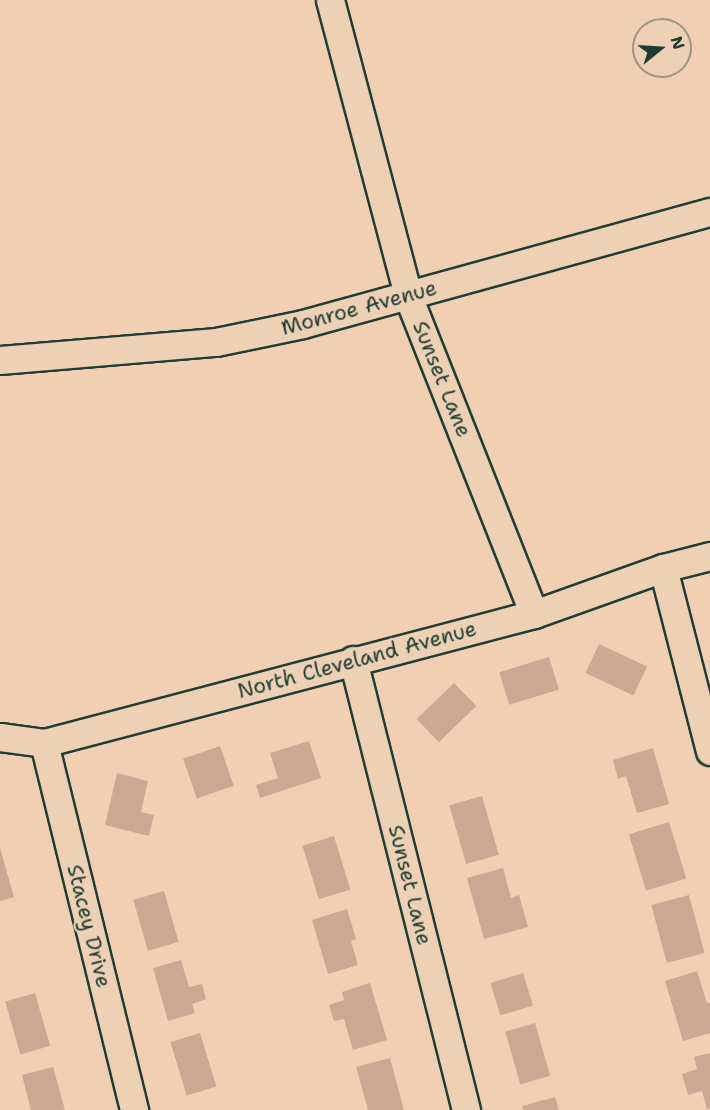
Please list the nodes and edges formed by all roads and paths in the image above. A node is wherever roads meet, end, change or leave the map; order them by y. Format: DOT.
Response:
graph roads {
  1 [pos="330,0"];
  2 [pos="710,212"];
  3 [pos="408,296"];
  4 [pos="0,360"];
  5 [pos="710,556"];
  6 [pos="663,568"];
  7 [pos="534,614"];
  8 [pos="353,660"];
  9 [pos="0,737"];
  10 [pos="44,743"];
  11 [pos="710,751"];
  12 [pos="134,1110"];
  13 [pos="466,1110"];
  1 -- 3 [label="street, Sunset Lane"];
  2 -- 3 [label="street, Monroe Avenue"];
  3 -- 4 [label="street, Monroe Avenue"];
  3 -- 7 [label="street, Sunset Lane"];
  5 -- 6 [label="street, North Cleveland Avenue"];
  6 -- 7 [label="street, North Cleveland Avenue"];
  6 -- 11 [label="street"];
  7 -- 8 [label="street, North Cleveland Avenue"];
  8 -- 10 [label="street, North Cleveland Avenue"];
  8 -- 13 [label="street, Sunset Lane"];
  9 -- 10 [label="street, North Cleveland Avenue"];
  10 -- 12 [label="street, Stacey Drive"];
}
